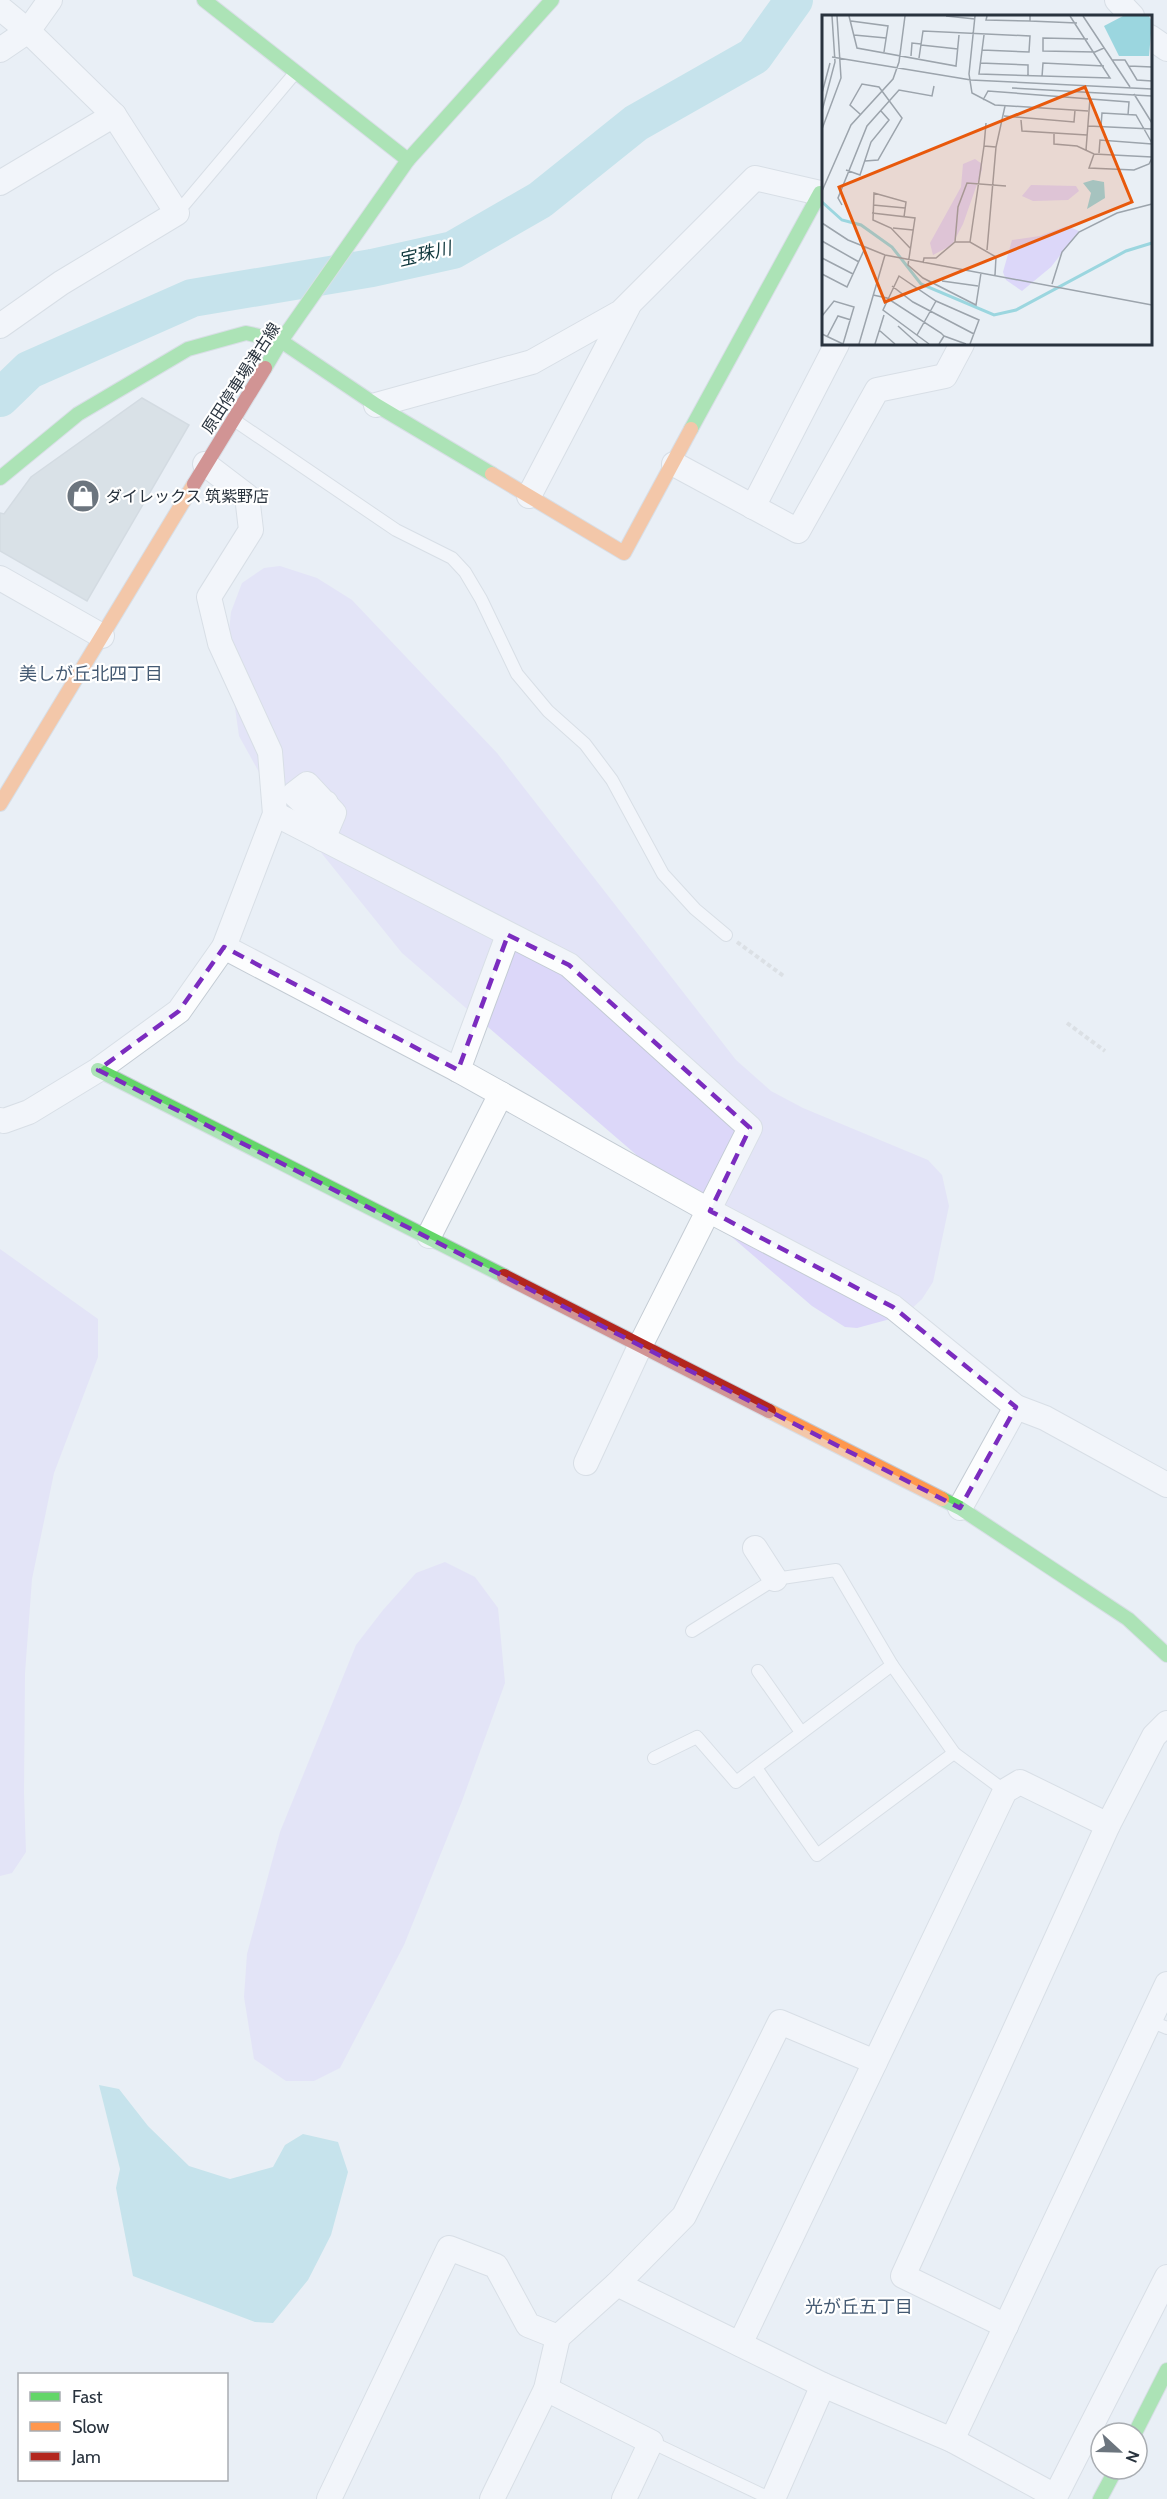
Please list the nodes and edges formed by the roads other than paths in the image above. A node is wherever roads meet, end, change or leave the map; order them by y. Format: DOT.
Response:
graph roads {
  1 [pos="50,0"];
  2 [pos="204,0"];
  3 [pos="1117,0"];
  4 [pos="541,3"];
  5 [pos="0,8"];
  6 [pos="1131,15"];
  7 [pos="28,31"];
  8 [pos="1152,38"];
  9 [pos="1167,49"];
  10 [pos="0,50"];
  11 [pos="296,72"];
  12 [pos="114,116"];
  13 [pos="408,160"];
  14 [pos="0,183"];
  15 [pos="822,194"];
  16 [pos="177,213"];
  17 [pos="630,303"];
  18 [pos="0,326"];
  19 [pos="281,342"];
  20 [pos="836,345"];
  21 [pos="961,345"];
  22 [pos="376,405"];
  23 [pos="233,420"];
  24 [pos="205,464"];
  25 [pos="674,464"];
  26 [pos="0,478"];
  27 [pos="529,496"];
  28 [pos="753,507"];
  29 [pos="0,578"];
  30 [pos="102,636"];
  31 [pos="326,803"];
  32 [pos="0,804"];
  33 [pos="275,814"];
  34 [pos="323,839"];
  35 [pos="508,935"];
  36 [pos="726,935"];
  37 [pos="224,947"];
  38 [pos="98,1070"];
  39 [pos="458,1070"];
  40 [pos="501,1094"];
  41 [pos="0,1120"];
  42 [pos="710,1211"];
  43 [pos="429,1236"];
  44 [pos="641,1344"];
  45 [pos="1016,1407"];
  46 [pos="586,1463"];
  47 [pos="1167,1485"];
  48 [pos="960,1508"];
  49 [pos="755,1548"];
  50 [pos="775,1579"];
  51 [pos="692,1630"];
  52 [pos="1167,1655"];
  53 [pos="892,1665"];
  54 [pos="758,1671"];
  55 [pos="1167,1724"];
  56 [pos="801,1732"];
  57 [pos="954,1753"];
  58 [pos="654,1758"];
  59 [pos="756,1768"];
  60 [pos="1005,1791"];
  61 [pos="1108,1825"];
  62 [pos="1167,1984"];
  63 [pos="1158,2024"];
  64 [pos="875,2062"];
  65 [pos="1167,2277"];
  66 [pos="617,2284"];
  67 [pos="1006,2326"];
  68 [pos="558,2337"];
  69 [pos="740,2344"];
  70 [pos="1167,2370"];
  71 [pos="823,2385"];
  72 [pos="546,2389"];
  73 [pos="1141,2421"];
  74 [pos="952,2440"];
  75 [pos="651,2442"];
  76 [pos="1110,2481"];
  77 [pos="1055,2498"];
  78 [pos="329,2499"];
  79 [pos="492,2499"];
  80 [pos="624,2499"];
  81 [pos="772,2499"];
  82 [pos="1100,2499"];
  1 -- 7 [label="street"];
  2 -- 11 [label="main road"];
  3 -- 6 [label="street"];
  4 -- 13 [label="main road, 原田停車場津古線"];
  5 -- 7 [label="street"];
  7 -- 10 [label="street"];
  7 -- 12 [label="street"];
  8 -- 9 [label="street"];
  11 -- 13 [label="main road"];
  11 -- 16 [label="lane"];
  12 -- 14 [label="street"];
  12 -- 16 [label="street"];
  13 -- 19 [label="main road, 原田停車場津古線"];
  15 -- 17 [label="street"];
  15 -- 25 [label="main road"];
  16 -- 18 [label="street"];
  17 -- 22 [label="street"];
  17 -- 27 [label="street"];
  19 -- 22 [label="main road"];
  19 -- 23 [label="main road, 原田停車場津古線"];
  19 -- 26 [label="main road"];
  20 -- 28 [label="street"];
  21 -- 28 [label="street"];
  22 -- 27 [label="main road"];
  23 -- 24 [label="main road, 原田停車場津古線"];
  23 -- 36 [label="lane"];
  24 -- 30 [label="main road, 原田停車場津古線"];
  24 -- 33 [label="street"];
  25 -- 27 [label="main road"];
  25 -- 28 [label="street"];
  29 -- 30 [label="street"];
  30 -- 32 [label="main road, 原田停車場津古線"];
  31 -- 34 [label="street"];
  33 -- 34 [label="street"];
  33 -- 37 [label="street"];
  34 -- 35 [label="street"];
  35 -- 39 [label="street"];
  35 -- 42 [label="street"];
  37 -- 38 [label="street"];
  37 -- 39 [label="street"];
  38 -- 41 [label="street"];
  38 -- 43 [label="main road"];
  39 -- 40 [label="street"];
  40 -- 42 [label="street"];
  40 -- 43 [label="street"];
  42 -- 44 [label="street"];
  42 -- 45 [label="street"];
  43 -- 44 [label="main road"];
  44 -- 46 [label="street"];
  44 -- 48 [label="main road"];
  45 -- 47 [label="street"];
  45 -- 48 [label="street"];
  48 -- 52 [label="main road"];
  49 -- 50 [label="street"];
  50 -- 51 [label="lane"];
  50 -- 53 [label="lane"];
  53 -- 56 [label="lane"];
  53 -- 57 [label="lane"];
  54 -- 56 [label="lane"];
  55 -- 61 [label="street"];
  56 -- 59 [label="lane"];
  57 -- 59 [label="lane"];
  57 -- 60 [label="lane"];
  58 -- 59 [label="lane"];
  60 -- 61 [label="street"];
  60 -- 64 [label="street"];
  61 -- 67 [label="street"];
  62 -- 63 [label="street"];
  63 -- 67 [label="street"];
  64 -- 66 [label="street"];
  64 -- 69 [label="street"];
  65 -- 77 [label="street"];
  66 -- 68 [label="street"];
  66 -- 69 [label="street"];
  67 -- 74 [label="street"];
  68 -- 72 [label="street"];
  68 -- 78 [label="street"];
  69 -- 71 [label="street"];
  70 -- 73 [label="main road"];
  71 -- 74 [label="street"];
  71 -- 81 [label="street"];
  72 -- 75 [label="street"];
  72 -- 79 [label="street"];
  74 -- 77 [label="street"];
  75 -- 80 [label="street"];
  75 -- 81 [label="lane"];
  76 -- 82 [label="main road"];
}
